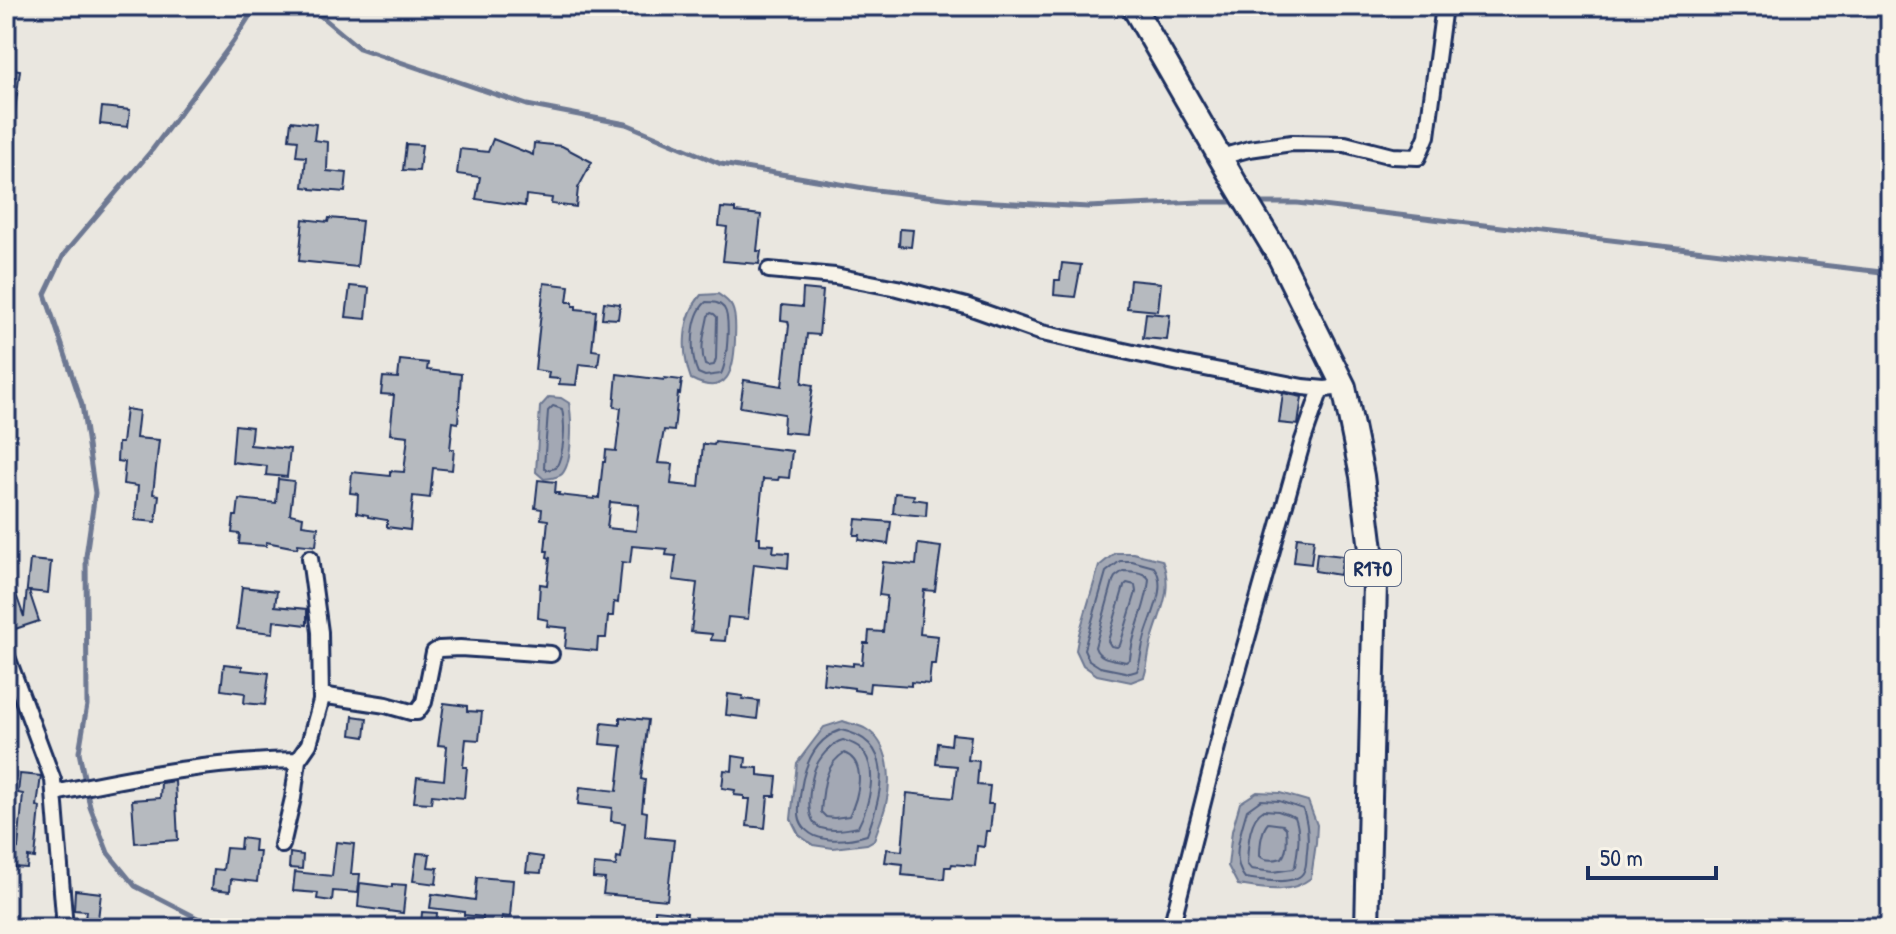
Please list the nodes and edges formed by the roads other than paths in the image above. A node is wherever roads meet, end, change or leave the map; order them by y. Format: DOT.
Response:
graph roads {
  1 [pos="1133,6"];
  2 [pos="1444,6"];
  3 [pos="1221,157"];
  4 [pos="769,270"];
  5 [pos="1332,388"];
  6 [pos="310,558"];
  7 [pos="6,654"];
  8 [pos="551,654"];
  9 [pos="321,695"];
  10 [pos="298,760"];
  11 [pos="61,792"];
  12 [pos="282,845"];
  13 [pos="65,928"];
  14 [pos="1171,928"];
  15 [pos="1367,928"];
  1 -- 3 [label="main road, R170"];
  2 -- 3 [label="street"];
  3 -- 5 [label="main road, R170"];
  4 -- 5 [label="street"];
  5 -- 14 [label="street"];
  5 -- 15 [label="main road, R170"];
  6 -- 9 [label="street"];
  7 -- 11 [label="street"];
  8 -- 9 [label="street"];
  9 -- 10 [label="street"];
  10 -- 11 [label="street"];
  10 -- 12 [label="street"];
  11 -- 13 [label="street"];
}
